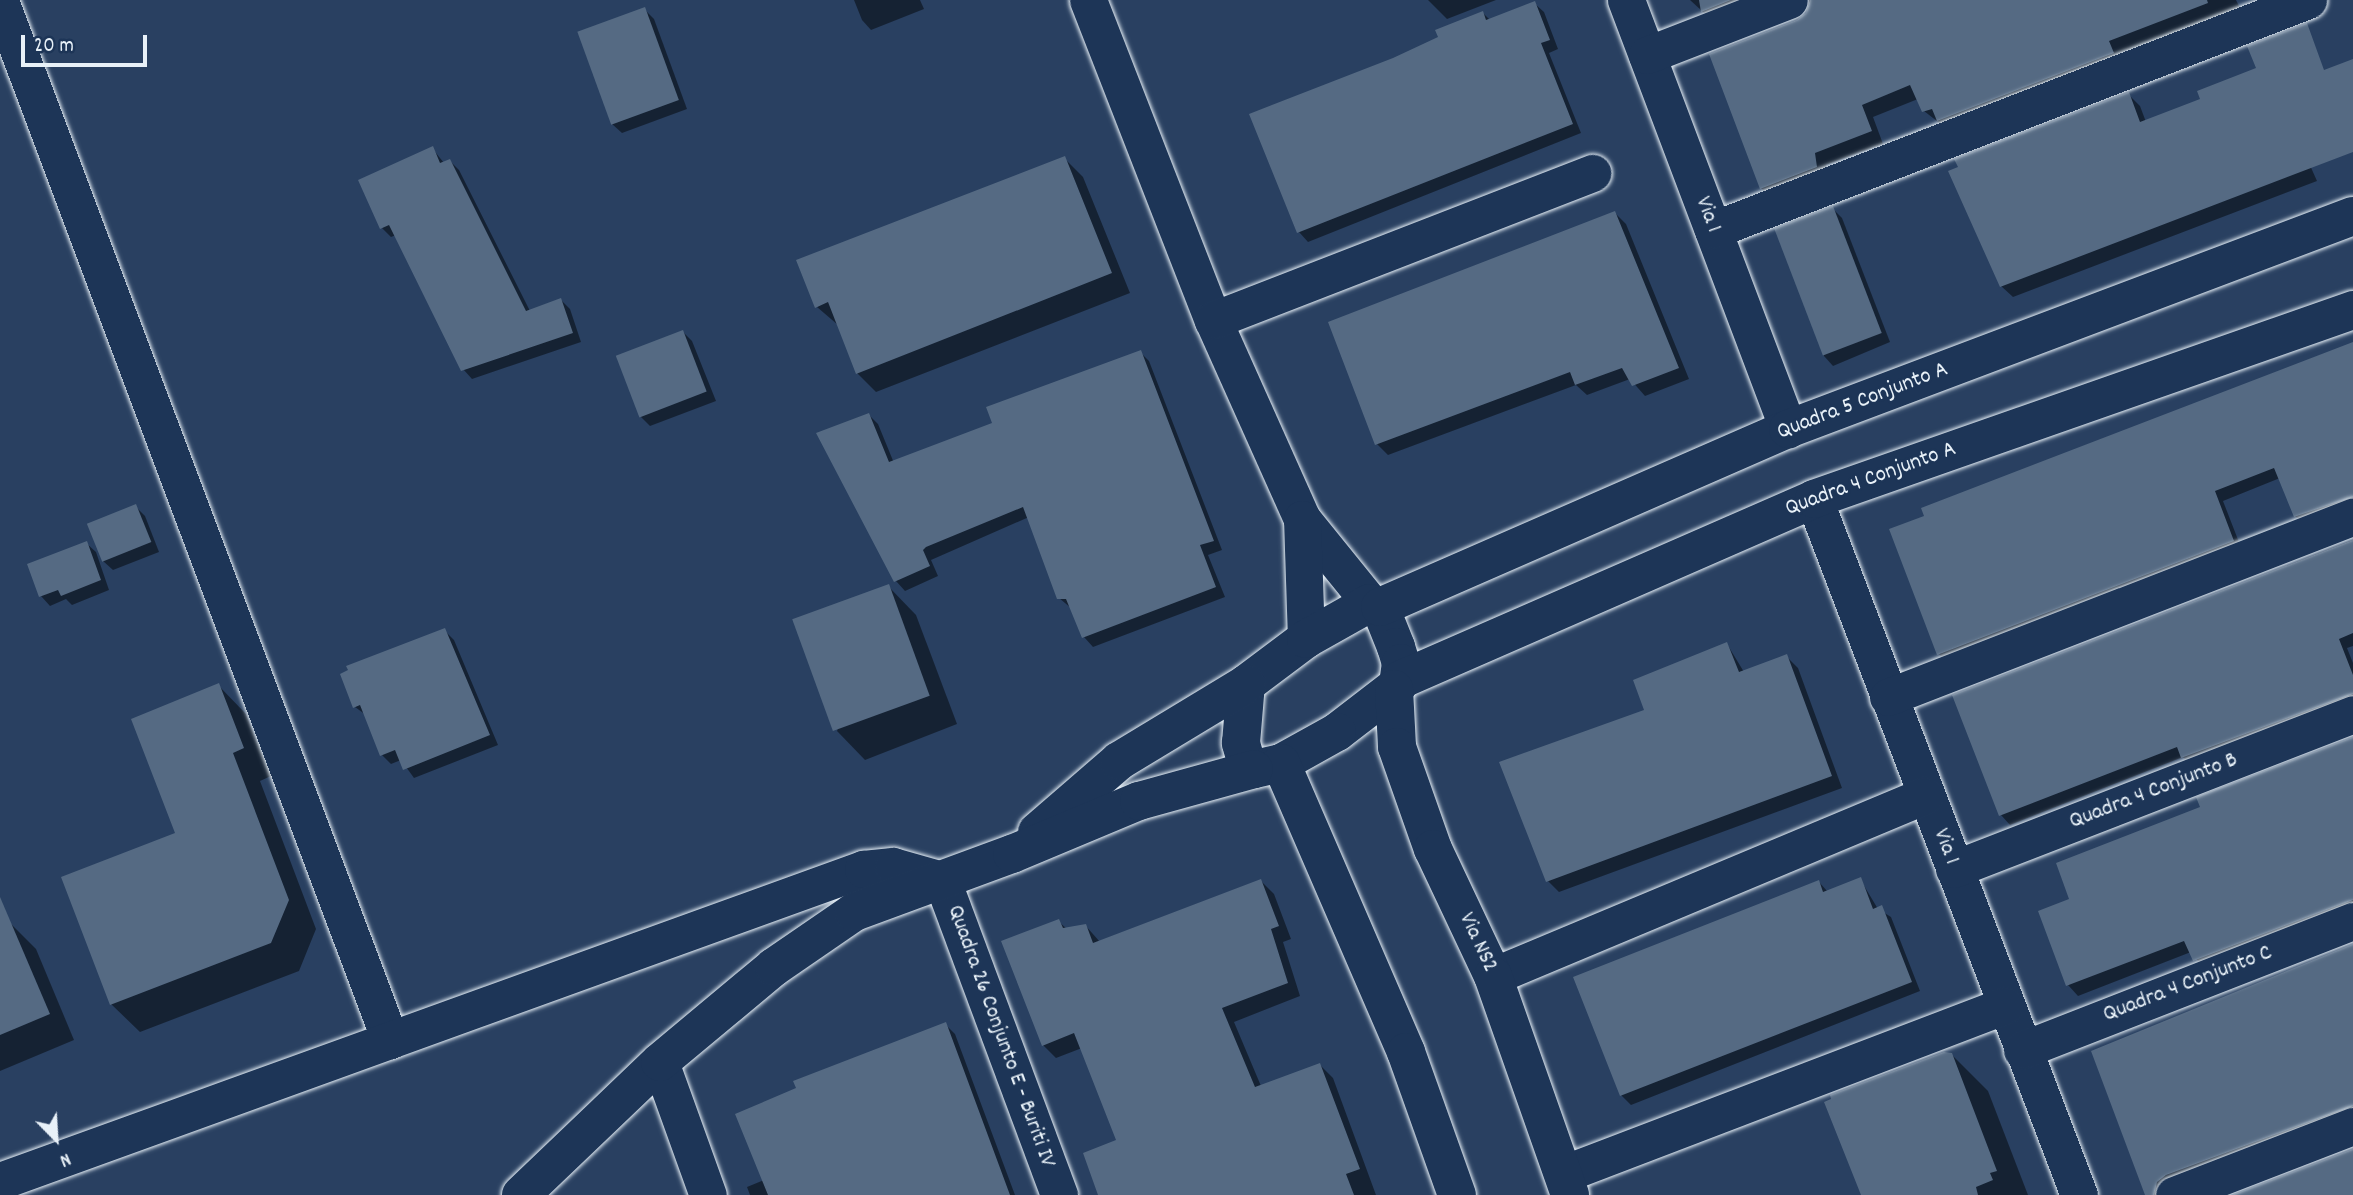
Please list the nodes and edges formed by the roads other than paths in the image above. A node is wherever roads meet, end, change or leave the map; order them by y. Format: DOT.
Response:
graph roads {
  1 [pos="1088,0"];
  2 [pos="1626,0"];
  3 [pos="1789,0"];
  4 [pos="2308,0"];
  5 [pos="0,1"];
  6 [pos="1647,55"];
  7 [pos="1592,173"];
  8 [pos="2353,216"];
  9 [pos="1713,230"];
  10 [pos="2353,310"];
  11 [pos="1213,320"];
  12 [pos="1788,429"];
  13 [pos="1814,499"];
  14 [pos="2353,517"];
  15 [pos="1302,519"];
  16 [pos="1375,605"];
  17 [pos="1306,639"];
  18 [pos="1246,684"];
  19 [pos="1397,685"];
  20 [pos="1888,697"];
  21 [pos="2353,714"];
  22 [pos="1268,766"];
  23 [pos="1925,795"];
  24 [pos="1012,854"];
  25 [pos="1954,869"];
  26 [pos="942,880"];
  27 [pos="2353,921"];
  28 [pos="1493,976"];
  29 [pos="2005,1005"];
  30 [pos="390,1040"];
  31 [pos="2022,1049"];
  32 [pos="660,1062"];
  33 [pos="2353,1126"];
  34 [pos="0,1181"];
  35 [pos="1566,1185"];
  36 [pos="521,1195"];
  37 [pos="708,1195"];
  38 [pos="1059,1195"];
  39 [pos="1457,1195"];
  40 [pos="2078,1195"];
  41 [pos="2174,1195"];
  1 -- 11 [label="street"];
  2 -- 6 [label="street, Via 1"];
  3 -- 6 [label="street"];
  4 -- 9 [label="street"];
  5 -- 30 [label="street"];
  6 -- 9 [label="street, Via 1"];
  7 -- 11 [label="street"];
  8 -- 12 [label="street, Quadra 5 Conjunto A"];
  9 -- 12 [label="street, Via 1"];
  10 -- 13 [label="street, Quadra 4 Conjunto A"];
  11 -- 15 [label="street"];
  12 -- 16 [label="street, Quadra 5 Conjunto A"];
  13 -- 19 [label="street, Quadra 4 Conjunto A"];
  13 -- 20 [label="street, Via 1"];
  14 -- 20 [label="street"];
  15 -- 16 [label="street"];
  15 -- 17 [label="street"];
  16 -- 17 [label="street, Quadra 5 Conjunto A"];
  16 -- 19 [label="street, Via NS2"];
  17 -- 18 [label="street, Quadra 5 Conjunto A"];
  18 -- 22 [label="street"];
  18 -- 24 [label="street, Quadra 5 Conjunto A"];
  19 -- 22 [label="street, Quadra 4 Conjunto A"];
  19 -- 28 [label="street, Via NS2"];
  20 -- 23 [label="street, Via 1"];
  21 -- 25 [label="street, Quadra 4 Conjunto B"];
  22 -- 24 [label="street, Quadra 4 Conjunto A"];
  22 -- 39 [label="street"];
  23 -- 25 [label="street, Via 1"];
  23 -- 28 [label="street"];
  24 -- 26 [label="street, Quadra 4 Conjunto A"];
  25 -- 29 [label="street, Via 1"];
  26 -- 30 [label="street"];
  26 -- 32 [label="street, Quadra 4 Conjunto A"];
  26 -- 38 [label="street, Quadra 26 Conjunto E - Buriti IV"];
  27 -- 31 [label="street, Quadra 4 Conjunto C"];
  28 -- 35 [label="street, Via NS2"];
  29 -- 31 [label="street, Via 1"];
  29 -- 35 [label="street"];
  30 -- 34 [label="street"];
  31 -- 40 [label="street, Via 1"];
  32 -- 36 [label="street, Quadra 4 Conjunto A"];
  32 -- 37 [label="street"];
  33 -- 41 [label="street"];
}
